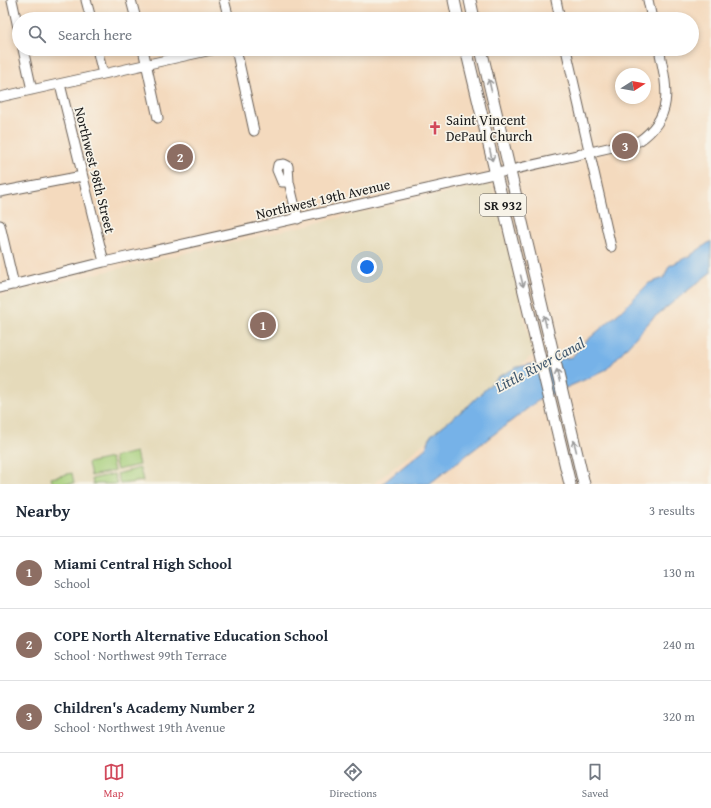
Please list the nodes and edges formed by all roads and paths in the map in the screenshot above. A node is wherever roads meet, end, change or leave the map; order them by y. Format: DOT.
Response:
graph roads {
  1 [pos="12,0"];
  2 [pos="86,0"];
  3 [pos="131,0"];
  4 [pos="224,0"];
  5 [pos="454,0"];
  6 [pos="470,0"];
  7 [pos="556,0"];
  8 [pos="648,0"];
  9 [pos="15,12"];
  10 [pos="89,12"];
  11 [pos="134,12"];
  12 [pos="227,12"];
  13 [pos="457,12"];
  14 [pos="473,12"];
  15 [pos="559,12"];
  16 [pos="651,12"];
  17 [pos="25,56"];
  18 [pos="99,56"];
  19 [pos="144,56"];
  20 [pos="185,56"];
  21 [pos="238,56"];
  22 [pos="468,56"];
  23 [pos="483,56"];
  24 [pos="568,56"];
  25 [pos="660,56"];
  26 [pos="146,65"];
  27 [pos="103,74"];
  28 [pos="60,84"];
  29 [pos="32,90"];
  30 [pos="0,97"];
  31 [pos="478,100"];
  32 [pos="158,118"];
  33 [pos="498,120"];
  34 [pos="254,131"];
  35 [pos="589,153"];
  36 [pos="510,170"];
  37 [pos="495,174"];
  38 [pos="82,176"];
  39 [pos="289,182"];
  40 [pos="0,192"];
  41 [pos="298,219"];
  42 [pos="0,226"];
  43 [pos="611,247"];
  44 [pos="104,262"];
  45 [pos="14,285"];
  46 [pos="0,288"];
  47 [pos="570,484"];
  48 [pos="584,484"];
  1 -- 9 [label="street"];
  2 -- 10 [label="street"];
  3 -- 11 [label="street"];
  4 -- 12 [label="street"];
  5 -- 13 [label="main road"];
  6 -- 14 [label="main road"];
  7 -- 15 [label="street"];
  8 -- 16 [label="street"];
  17 -- 29 [label="street"];
  18 -- 27 [label="street"];
  19 -- 26 [label="street"];
  20 -- 26 [label="street"];
  21 -- 34 [label="street"];
  22 -- 31 [label="main road, SR 932"];
  33 -- 23 [label="main road, SR 932, one-way"];
  24 -- 35 [label="street"];
  25 -- 35 [label="street, Northwest 19th Avenue"];
  26 -- 27 [label="street"];
  26 -- 32 [label="street"];
  27 -- 28 [label="street"];
  28 -- 29 [label="street"];
  28 -- 38 [label="street, Northwest 98th Street"];
  29 -- 30 [label="street"];
  31 -- 33 [label="main road"];
  31 -- 37 [label="main road, SR 932, one-way"];
  33 -- 36 [label="main road, SR 932"];
  35 -- 36 [label="street, Northwest 19th Avenue"];
  35 -- 43 [label="street"];
  36 -- 37 [label="street, Northwest 19th Avenue"];
  48 -- 36 [label="main road, SR 932, one-way"];
  37 -- 41 [label="street, Northwest 19th Avenue"];
  37 -- 47 [label="main road, SR 932, one-way"];
  38 -- 40 [label="street"];
  38 -- 44 [label="street, Northwest 98th Street"];
  39 -- 41 [label="street"];
  41 -- 44 [label="street, Northwest 19th Avenue"];
  42 -- 45 [label="street"];
  44 -- 45 [label="street, Northwest 19th Avenue"];
  45 -- 46 [label="street, Northwest 19th Avenue"];
}
